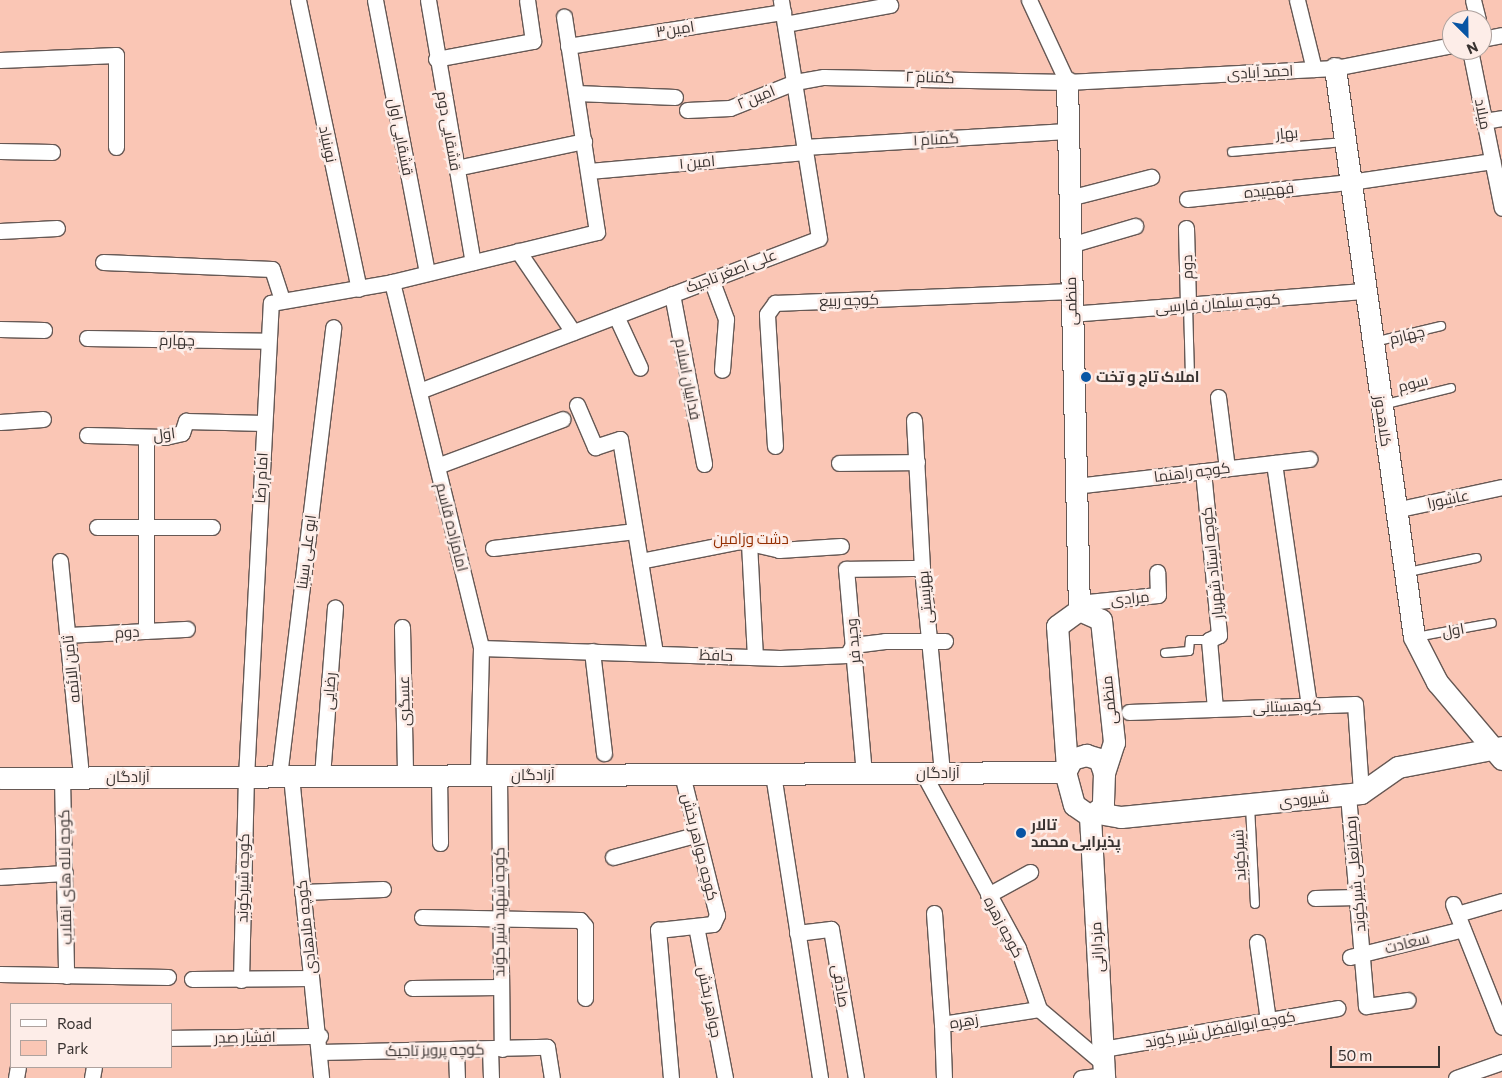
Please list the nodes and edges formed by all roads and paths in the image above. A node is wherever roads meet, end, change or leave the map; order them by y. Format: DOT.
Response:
graph roads {
  1 [pos="298,0"];
  2 [pos="375,0"];
  3 [pos="428,0"];
  4 [pos="527,0"];
  5 [pos="1029,0"];
  6 [pos="1297,0"];
  7 [pos="890,6"];
  8 [pos="783,12"];
  9 [pos="564,17"];
  10 [pos="568,46"];
  11 [pos="1442,47"];
  12 [pos="436,59"];
  13 [pos="0,60"];
  14 [pos="1472,60"];
  15 [pos="1324,68"];
  16 [pos="794,82"];
  17 [pos="1067,82"];
  18 [pos="576,93"];
  19 [pos="675,97"];
  20 [pos="687,110"];
  21 [pos="1502,118"];
  22 [pos="1484,121"];
  23 [pos="1067,132"];
  24 [pos="584,141"];
  25 [pos="1345,142"];
  26 [pos="116,147"];
  27 [pos="805,150"];
  28 [pos="0,151"];
  29 [pos="52,152"];
  30 [pos="1232,152"];
  31 [pos="1492,160"];
  32 [pos="456,168"];
  33 [pos="589,172"];
  34 [pos="1151,177"];
  35 [pos="1350,182"];
  36 [pos="1068,198"];
  37 [pos="1187,199"];
  38 [pos="1502,206"];
  39 [pos="1134,226"];
  40 [pos="57,228"];
  41 [pos="1186,228"];
  42 [pos="0,231"];
  43 [pos="1070,244"];
  44 [pos="518,251"];
  45 [pos="103,262"];
  46 [pos="473,262"];
  47 [pos="427,273"];
  48 [pos="711,279"];
  49 [pos="392,282"];
  50 [pos="359,289"];
  51 [pos="1071,291"];
  52 [pos="1365,292"];
  53 [pos="672,294"];
  54 [pos="282,299"];
  55 [pos="1188,305"];
  56 [pos="1071,314"];
  57 [pos="616,316"];
  58 [pos="1441,326"];
  59 [pos="333,327"];
  60 [pos="0,329"];
  61 [pos="44,330"];
  62 [pos="573,332"];
  63 [pos="87,338"];
  64 [pos="268,341"];
  65 [pos="1372,343"];
  66 [pos="640,368"];
  67 [pos="722,370"];
  68 [pos="1190,378"];
  69 [pos="1452,388"];
  70 [pos="419,392"];
  71 [pos="1218,397"];
  72 [pos="577,404"];
  73 [pos="1380,406"];
  74 [pos="43,418"];
  75 [pos="563,419"];
  76 [pos="914,420"];
  77 [pos="0,422"];
  78 [pos="264,423"];
  79 [pos="87,435"];
  80 [pos="146,437"];
  81 [pos="775,446"];
  82 [pos="1309,459"];
  83 [pos="917,462"];
  84 [pos="839,463"];
  85 [pos="1274,463"];
  86 [pos="704,464"];
  87 [pos="437,466"];
  88 [pos="1227,468"];
  89 [pos="1203,471"];
  90 [pos="1076,486"];
  91 [pos="1502,487"];
  92 [pos="1394,510"];
  93 [pos="98,527"];
  94 [pos="146,527"];
  95 [pos="212,527"];
  96 [pos="635,531"];
  97 [pos="748,543"];
  98 [pos="842,546"];
  99 [pos="493,548"];
  100 [pos="1478,558"];
  101 [pos="60,561"];
  102 [pos="640,561"];
  103 [pos="915,568"];
  104 [pos="1157,572"];
  105 [pos="1403,573"];
  106 [pos="1078,606"];
  107 [pos="335,607"];
  108 [pos="1492,623"];
  109 [pos="402,627"];
  110 [pos="187,629"];
  111 [pos="146,631"];
  112 [pos="67,635"];
  113 [pos="1414,637"];
  114 [pos="929,638"];
  115 [pos="1209,640"];
  116 [pos="944,641"];
  117 [pos="853,645"];
  118 [pos="481,648"];
  119 [pos="592,651"];
  120 [pos="1165,652"];
  121 [pos="655,653"];
  122 [pos="755,657"];
  123 [pos="1309,706"];
  124 [pos="1215,709"];
  125 [pos="1129,712"];
  126 [pos="1499,751"];
  127 [pos="604,752"];
  128 [pos="1066,770"];
  129 [pos="933,773"];
  130 [pos="1104,773"];
  131 [pos="773,774"];
  132 [pos="864,774"];
  133 [pos="682,775"];
  134 [pos="246,776"];
  135 [pos="285,776"];
  136 [pos="322,776"];
  137 [pos="406,776"];
  138 [pos="440,776"];
  139 [pos="488,776"];
  140 [pos="0,778"];
  141 [pos="72,778"];
  142 [pos="1354,794"];
  143 [pos="1250,804"];
  144 [pos="1094,814"];
  145 [pos="695,835"];
  146 [pos="440,843"];
  147 [pos="613,857"];
  148 [pos="1030,872"];
  149 [pos="66,873"];
  150 [pos="0,877"];
  151 [pos="384,889"];
  152 [pos="302,892"];
  153 [pos="988,895"];
  154 [pos="1357,897"];
  155 [pos="1316,898"];
  156 [pos="1502,901"];
  157 [pos="1255,904"];
  158 [pos="934,913"];
  159 [pos="422,917"];
  160 [pos="499,918"];
  161 [pos="696,926"];
  162 [pos="1463,929"];
  163 [pos="797,933"];
  164 [pos="1258,942"];
  165 [pos="1356,956"];
  166 [pos="0,974"];
  167 [pos="66,976"];
  168 [pos="168,977"];
  169 [pos="311,978"];
  170 [pos="192,979"];
  171 [pos="241,980"];
  172 [pos="499,987"];
  173 [pos="412,988"];
  174 [pos="585,998"];
  175 [pos="1408,1000"];
  176 [pos="1337,1008"];
  177 [pos="1039,1009"];
  178 [pos="1268,1020"];
  179 [pos="942,1024"];
  180 [pos="1502,1027"];
  181 [pos="320,1036"];
  182 [pos="172,1038"];
  183 [pos="496,1049"];
  184 [pos="456,1051"];
  185 [pos="320,1052"];
  186 [pos="1502,1062"];
  187 [pos="1104,1066"];
  188 [pos="321,1078"];
  189 [pos="457,1078"];
  190 [pos="491,1078"];
  191 [pos="552,1078"];
  192 [pos="671,1078"];
  193 [pos="725,1078"];
  194 [pos="820,1078"];
  195 [pos="856,1078"];
  196 [pos="944,1078"];
  197 [pos="1081,1078"];
  198 [pos="1456,1078"];
  1 -- 50 [label="street, نوبنیاد"];
  2 -- 47 [label="street, قشقایی اول"];
  3 -- 12 [label="street, قشقایی دوم"];
  4 -- 12 [label="street"];
  5 -- 17 [label="street, منظمی"];
  6 -- 15 [label="street, کلاهدوز"];
  7 -- 8 [label="street, امین۳"];
  8 -- 10 [label="street, امین۳"];
  8 -- 16 [label="street, علی اصغر تاجیک"];
  9 -- 10 [label="street"];
  10 -- 18 [label="street"];
  11 -- 15 [label="street, احمد آبادی"];
  12 -- 32 [label="street, قشقایی دوم"];
  13 -- 26 [label="street"];
  14 -- 22 [label="street, میلاد"];
  15 -- 17 [label="street, احمد آبادی"];
  15 -- 25 [label="main road, کلاهدوز"];
  16 -- 17 [label="street, گمنام ۲"];
  16 -- 20 [label="street, امین ۲"];
  16 -- 27 [label="street, علی اصغر تاجیک"];
  17 -- 23 [label="main road, منظمی"];
  18 -- 19 [label="street"];
  18 -- 24 [label="street"];
  21 -- 22 [label="street"];
  22 -- 31 [label="street, میلاد"];
  23 -- 27 [label="street, گمنام ۱"];
  23 -- 36 [label="main road, منظمی"];
  24 -- 32 [label="street"];
  24 -- 33 [label="street"];
  25 -- 30 [label="lane, بهار"];
  25 -- 35 [label="main road, کلاهدوز"];
  27 -- 33 [label="street, امین ۱"];
  27 -- 48 [label="street, علی اصغر تاجیک"];
  28 -- 29 [label="street"];
  31 -- 35 [label="street, فهمیده"];
  31 -- 38 [label="street, میلاد"];
  32 -- 46 [label="street, قشقایی دوم"];
  33 -- 44 [label="street"];
  34 -- 36 [label="street"];
  35 -- 37 [label="street, فهمیده"];
  35 -- 52 [label="main road, کلاهدوز"];
  36 -- 43 [label="main road, منظمی"];
  39 -- 43 [label="street"];
  40 -- 42 [label="street"];
  41 -- 55 [label="street, دوم"];
  43 -- 51 [label="main road, منظمی"];
  44 -- 46 [label="street"];
  44 -- 62 [label="street"];
  45 -- 54 [label="street"];
  46 -- 47 [label="street"];
  47 -- 49 [label="street"];
  48 -- 53 [label="street, علی اصغر تاجیک"];
  48 -- 67 [label="street"];
  49 -- 50 [label="street"];
  49 -- 70 [label="street, امامزاده قاسم"];
  50 -- 54 [label="street"];
  51 -- 56 [label="main road, منظمی"];
  51 -- 81 [label="street, کوچه ربیع"];
  52 -- 55 [label="street, کوچه سلمان فارسی"];
  52 -- 65 [label="main road, کلاهدوز"];
  53 -- 57 [label="street, علی اصغر تاجیک"];
  53 -- 86 [label="street, فداییان اسلام"];
  54 -- 64 [label="street, امام رضا"];
  55 -- 56 [label="street, کوچه سلمان فارسی"];
  55 -- 68 [label="lane"];
  56 -- 90 [label="main road, منظمی"];
  57 -- 62 [label="street, علی اصغر تاجیک"];
  57 -- 66 [label="street"];
  58 -- 65 [label="lane, چهارم"];
  59 -- 135 [label="street, ابو علی سینا"];
  60 -- 61 [label="street"];
  62 -- 70 [label="street, علی اصغر تاجیک"];
  63 -- 64 [label="street, چهارم"];
  64 -- 78 [label="street, امام رضا"];
  65 -- 73 [label="main road, کلاهدوز"];
  69 -- 73 [label="lane, سوم"];
  70 -- 87 [label="street, امامزاده قاسم"];
  71 -- 88 [label="street"];
  72 -- 96 [label="street"];
  73 -- 92 [label="main road, کلاهدوز"];
  74 -- 77 [label="street"];
  75 -- 87 [label="street"];
  76 -- 83 [label="street, بهزیستی"];
  78 -- 80 [label="street, اول"];
  78 -- 134 [label="street, امام رضا"];
  79 -- 80 [label="street, اول"];
  80 -- 94 [label="street"];
  82 -- 85 [label="street, کوچه راهنما"];
  83 -- 84 [label="street"];
  83 -- 103 [label="street, بهزیستی"];
  85 -- 88 [label="street, کوچه راهنما"];
  85 -- 123 [label="street"];
  87 -- 118 [label="street, امامزاده قاسم"];
  88 -- 89 [label="street, کوچه راهنما"];
  89 -- 90 [label="street, کوچه راهنما"];
  89 -- 115 [label="street, کوچه استاد شهریار"];
  90 -- 106 [label="main road, منظمی"];
  91 -- 92 [label="street, عاشورا"];
  92 -- 105 [label="main road, کلاهدوز"];
  93 -- 94 [label="street"];
  94 -- 95 [label="street"];
  94 -- 111 [label="street"];
  96 -- 99 [label="street"];
  96 -- 102 [label="street"];
  97 -- 98 [label="street"];
  97 -- 102 [label="street"];
  97 -- 122 [label="street"];
  100 -- 105 [label="lane"];
  101 -- 112 [label="street, ثامن الائمه"];
  102 -- 121 [label="street"];
  103 -- 114 [label="street, بهزیستی"];
  103 -- 117 [label="street, وحید فر"];
  104 -- 106 [label="street, مرادی"];
  105 -- 113 [label="main road, کلاهدوز"];
  106 -- 128 [label="main road"];
  106 -- 130 [label="main road, منظمی"];
  107 -- 136 [label="street, رضایی"];
  108 -- 113 [label="lane, اول"];
  109 -- 137 [label="street, عسگری"];
  110 -- 111 [label="street, دوم"];
  111 -- 112 [label="street, دوم"];
  112 -- 141 [label="street, ثامن الائمه"];
  113 -- 126 [label="main road, کلاهدوز"];
  114 -- 116 [label="street, حافظ"];
  114 -- 117 [label="street, حافظ"];
  114 -- 129 [label="street, بهزیستی"];
  115 -- 120 [label="lane"];
  115 -- 124 [label="street, کوچه استاد شهریار"];
  117 -- 122 [label="street, حافظ"];
  117 -- 132 [label="street, وحید فر"];
  118 -- 119 [label="street, حافظ"];
  118 -- 139 [label="street, امامزاده قاسم"];
  119 -- 121 [label="street, حافظ"];
  119 -- 127 [label="street"];
  121 -- 122 [label="street, حافظ"];
  123 -- 124 [label="street, کوهستانی"];
  123 -- 142 [label="street, کوهستانی"];
  124 -- 125 [label="street, کوهستانی"];
  126 -- 142 [label="main road, شیرودی"];
  128 -- 129 [label="main road, آزادگان"];
  128 -- 130 [label="main road"];
  128 -- 144 [label="main road"];
  129 -- 132 [label="main road, آزادگان"];
  129 -- 153 [label="street, کوچه زهره"];
  130 -- 144 [label="main road"];
  131 -- 132 [label="main road, آزادگان"];
  131 -- 133 [label="main road, آزادگان"];
  131 -- 163 [label="street"];
  133 -- 139 [label="main road, آزادگان"];
  133 -- 145 [label="street, کوچه جواهر بخش"];
  134 -- 135 [label="main road, آزادگان"];
  134 -- 141 [label="main road, آزادگان"];
  134 -- 171 [label="street, کوچه شیرکوند"];
  135 -- 136 [label="main road, آزادگان"];
  135 -- 152 [label="street, کوچه ملاهادی"];
  136 -- 137 [label="main road, آزادگان"];
  137 -- 138 [label="main road, آزادگان"];
  138 -- 139 [label="main road, آزادگان"];
  138 -- 146 [label="street"];
  139 -- 160 [label="street, کوچه شهید شیر کوند"];
  140 -- 141 [label="main road, آزادگان"];
  141 -- 149 [label="street, کوچه لاله های انقلاب"];
  142 -- 143 [label="main road, شیرودی"];
  142 -- 154 [label="street, رمضانعلی شیرکوند"];
  143 -- 144 [label="main road, شیرودی"];
  143 -- 157 [label="lane, شیرکوند"];
  144 -- 187 [label="main road, مزدارانی"];
  145 -- 147 [label="street"];
  145 -- 161 [label="street, کوچه جواهر بخش"];
  148 -- 153 [label="street"];
  149 -- 150 [label="street"];
  149 -- 167 [label="street, کوچه لاله های انقلاب"];
  151 -- 152 [label="street"];
  152 -- 169 [label="street, کوچه ملاهادی"];
  153 -- 177 [label="street, کوچه زهره"];
  154 -- 155 [label="street"];
  154 -- 165 [label="street, رمضانعلی شیرکوند"];
  156 -- 162 [label="street"];
  158 -- 179 [label="street"];
  159 -- 160 [label="street"];
  160 -- 172 [label="street, کوچه شهید شیر کوند"];
  160 -- 174 [label="street"];
  161 -- 192 [label="street, کوچه جواهر بخش"];
  161 -- 193 [label="street, جواهر بخش"];
  162 -- 165 [label="street, سعادت"];
  162 -- 180 [label="street"];
  163 -- 194 [label="street"];
  163 -- 195 [label="street, صادقی"];
  164 -- 178 [label="street"];
  165 -- 175 [label="street, رمضانعلی شیرکوند"];
  166 -- 167 [label="street"];
  167 -- 168 [label="street"];
  169 -- 171 [label="street"];
  169 -- 181 [label="street, کوچه ملاهادی"];
  170 -- 171 [label="street"];
  172 -- 173 [label="street"];
  172 -- 183 [label="street, کوچه شهید شیر کوند"];
  176 -- 178 [label="street, کوچه ابوالفضل شیر کوند"];
  177 -- 179 [label="street, زهره"];
  177 -- 187 [label="street"];
  178 -- 187 [label="street, کوچه ابوالفضل شیر کوند"];
  179 -- 196 [label="street, زهره"];
  181 -- 182 [label="street, افشار صدر"];
  181 -- 185 [label="street, کوچه ملاهادی"];
  183 -- 184 [label="street, کوچه پرویز تاجیک"];
  183 -- 190 [label="street, کوچه شهید شیر کوند"];
  183 -- 191 [label="street, کوچه پرویز تاجیک"];
  184 -- 185 [label="street, کوچه پرویز تاجیک"];
  184 -- 189 [label="street"];
  185 -- 188 [label="street, کوچه ملاهادی"];
  186 -- 198 [label="street"];
  187 -- 197 [label="street, کوچه ابوالفضل شیر کوند"];
}
